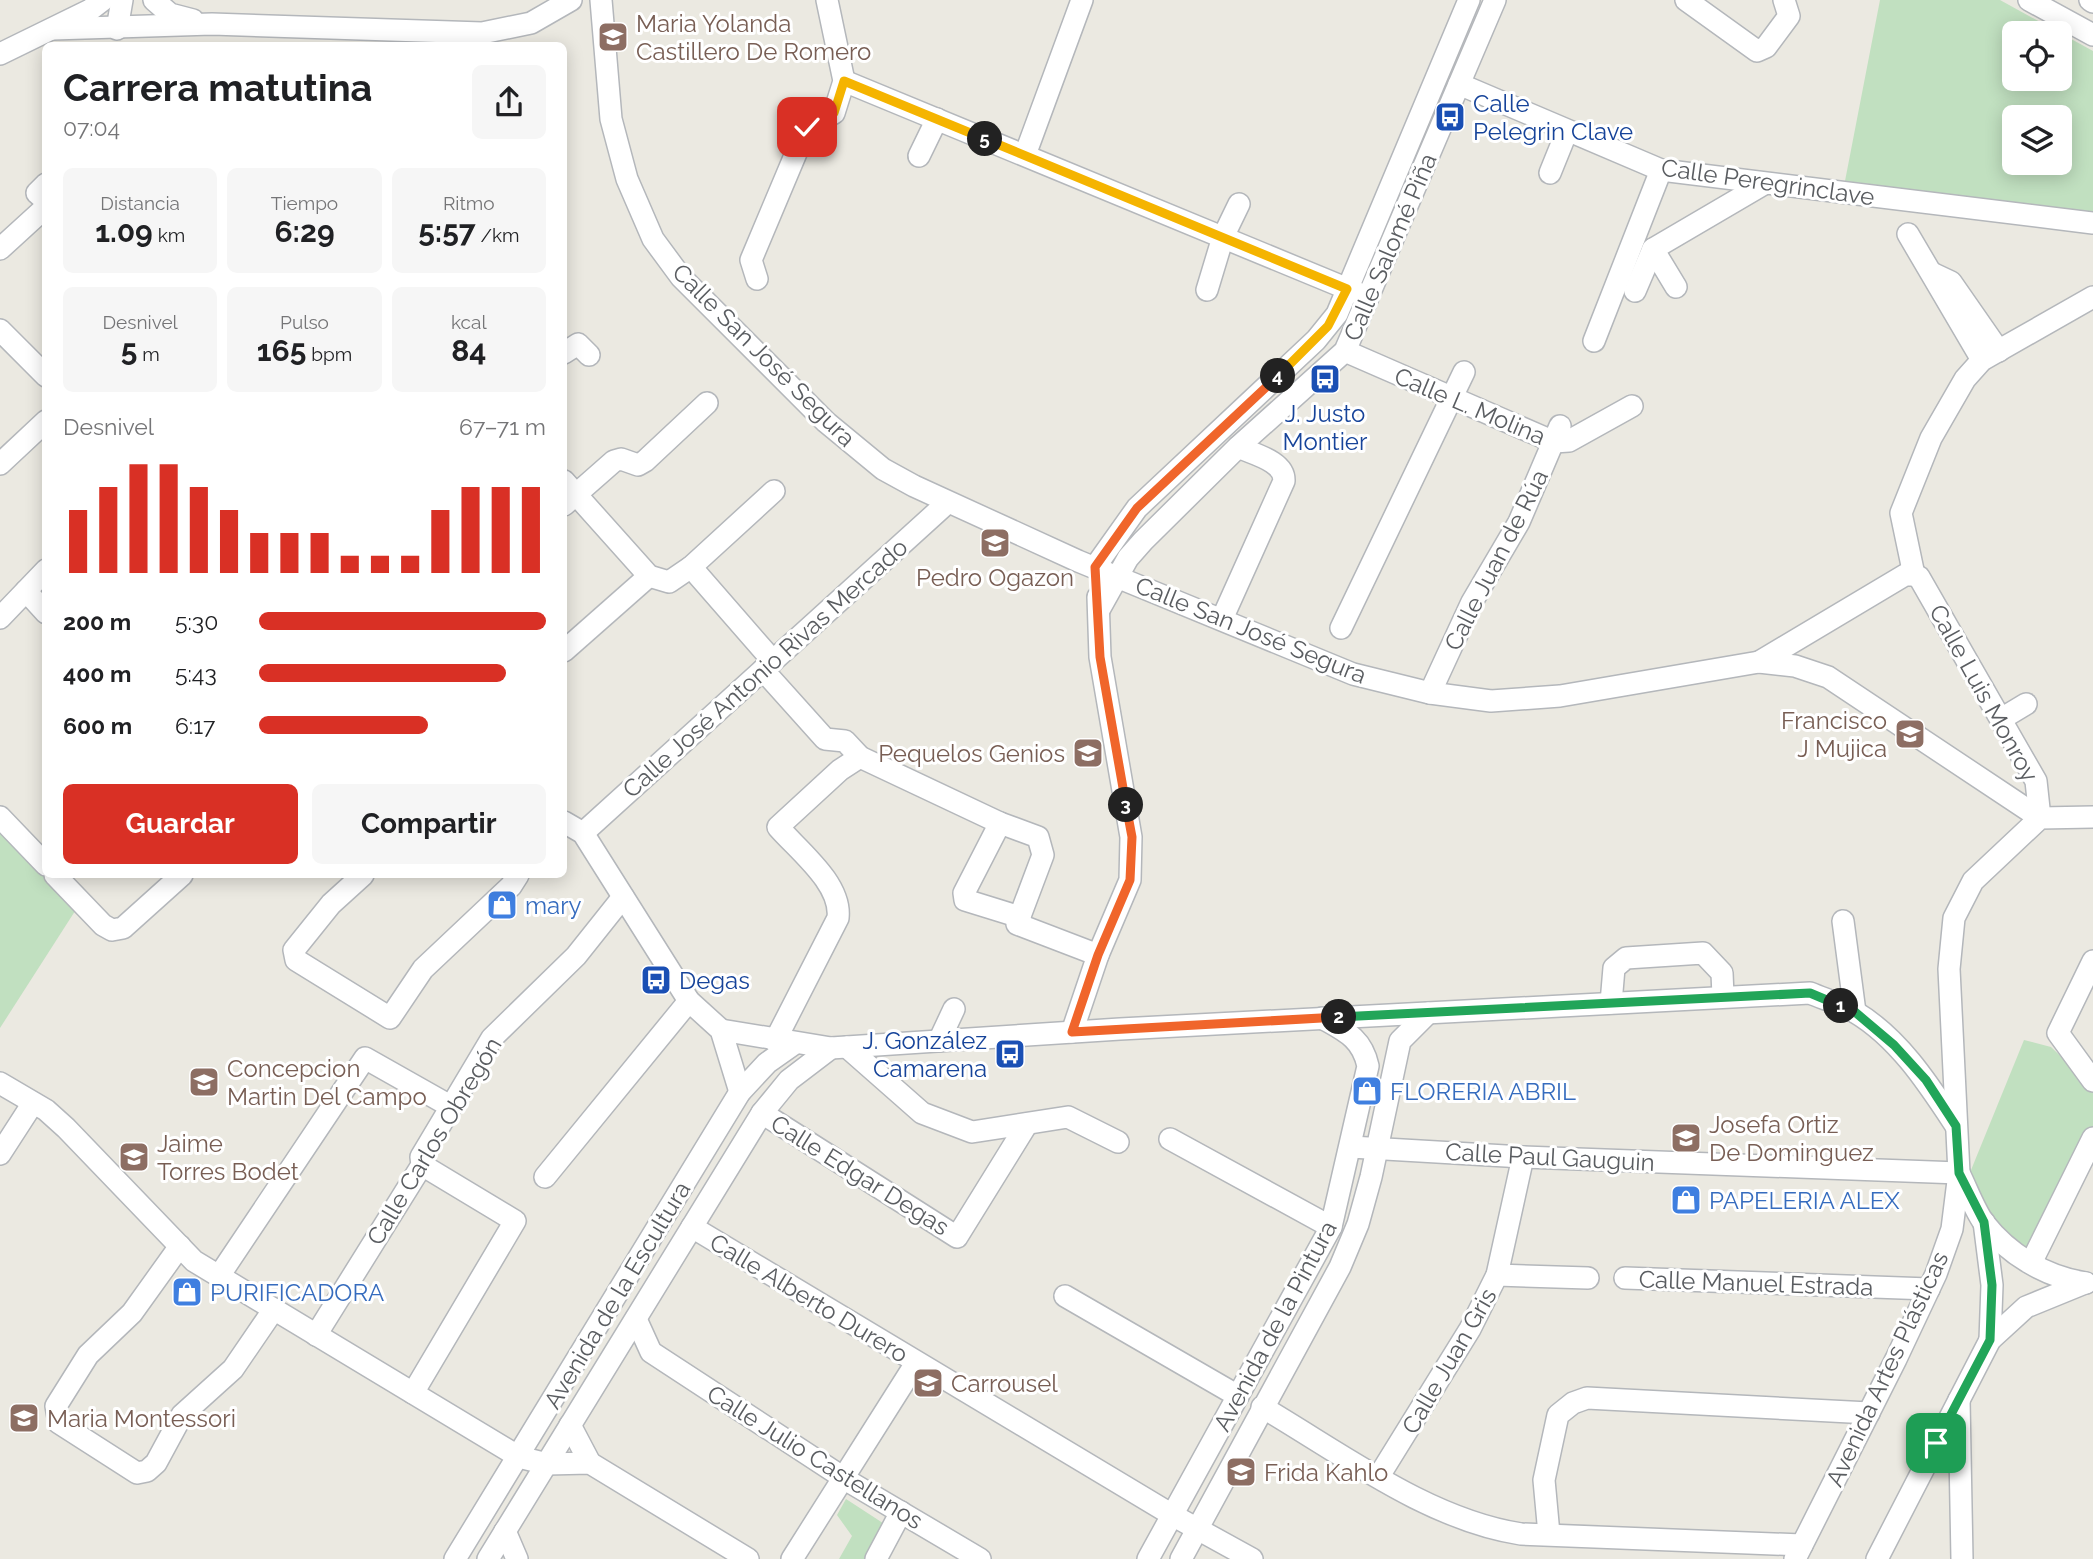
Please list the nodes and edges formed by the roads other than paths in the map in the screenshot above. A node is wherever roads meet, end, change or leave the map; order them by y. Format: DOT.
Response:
graph roads {
  1 [pos="103,0"];
  2 [pos="122,0"];
  3 [pos="154,0"];
  4 [pos="571,0"];
  5 [pos="602,0"];
  6 [pos="827,0"];
  7 [pos="1082,0"];
  8 [pos="1469,0"];
  9 [pos="1494,0"];
  10 [pos="1686,0"];
  11 [pos="1784,0"];
  12 [pos="2029,0"];
  13 [pos="212,24"];
  14 [pos="150,28"];
  15 [pos="53,29"];
  16 [pos="117,29"];
  17 [pos="2093,35"];
  18 [pos="455,39"];
  19 [pos="64,42"];
  20 [pos="162,42"];
  21 [pos="0,54"];
  22 [pos="844,81"];
  23 [pos="1459,84"];
  24 [pos="937,119"];
  25 [pos="1567,131"];
  26 [pos="1025,155"];
  27 [pos="919,156"];
  28 [pos="1661,170"];
  29 [pos="1550,173"];
  30 [pos="1764,184"];
  31 [pos="1239,204"];
  32 [pos="42,211"];
  33 [pos="2093,223"];
  34 [pos="1908,234"];
  35 [pos="1223,237"];
  36 [pos="1653,248"];
  37 [pos="0,249"];
  38 [pos="757,279"];
  39 [pos="1676,287"];
  40 [pos="1347,289"];
  41 [pos="1207,290"];
  42 [pos="1635,291"];
  43 [pos="1368,297"];
  44 [pos="2093,297"];
  45 [pos="0,330"];
  46 [pos="1594,341"];
  47 [pos="567,351"];
  48 [pos="1345,351"];
  49 [pos="589,355"];
  50 [pos="1990,355"];
  51 [pos="41,364"];
  52 [pos="1464,372"];
  53 [pos="1451,398"];
  54 [pos="707,403"];
  55 [pos="1632,406"];
  56 [pos="42,425"];
  57 [pos="1557,434"];
  58 [pos="1238,447"];
  59 [pos="0,464"];
  60 [pos="774,491"];
  61 [pos="567,494"];
  62 [pos="947,503"];
  63 [pos="691,567"];
  64 [pos="1095,567"];
  65 [pos="42,574"];
  66 [pos="1914,575"];
  67 [pos="1118,577"];
  68 [pos="659,579"];
  69 [pos="26,591"];
  70 [pos="42,609"];
  71 [pos="1099,610"];
  72 [pos="0,618"];
  73 [pos="1222,619"];
  74 [pos="1341,628"];
  75 [pos="567,649"];
  76 [pos="1759,662"];
  77 [pos="768,665"];
  78 [pos="1430,694"];
  79 [pos="2026,704"];
  80 [pos="2001,719"];
  81 [pos="860,757"];
  82 [pos="0,817"];
  83 [pos="2093,817"];
  84 [pos="2040,818"];
  85 [pos="1000,823"];
  86 [pos="567,824"];
  87 [pos="583,833"];
  88 [pos="42,861"];
  89 [pos="58,878"];
  90 [pos="179,878"];
  91 [pos="359,878"];
  92 [pos="516,878"];
  93 [pos="623,897"];
  94 [pos="1020,917"];
  95 [pos="1843,921"];
  96 [pos="1098,955"];
  97 [pos="2093,961"];
  98 [pos="1723,996"];
  99 [pos="689,1001"];
  100 [pos="1611,1003"];
  101 [pos="954,1009"];
  102 [pos="1855,1012"];
  103 [pos="1428,1013"];
  104 [pos="1322,1018"];
  105 [pos="721,1030"];
  106 [pos="1072,1032"];
  107 [pos="939,1041"];
  108 [pos="784,1043"];
  109 [pos="839,1047"];
  110 [pos="2093,1081"];
  111 [pos="0,1083"];
  112 [pos="740,1092"];
  113 [pos="33,1102"];
  114 [pos="450,1105"];
  115 [pos="762,1114"];
  116 [pos="1027,1124"];
  117 [pos="1956,1126"];
  118 [pos="2093,1138"];
  119 [pos="1170,1139"];
  120 [pos="1118,1142"];
  121 [pos="1351,1147"];
  122 [pos="1377,1149"];
  123 [pos="0,1154"];
  124 [pos="1522,1157"];
  125 [pos="422,1165"];
  126 [pos="1959,1173"];
  127 [pos="545,1177"];
  128 [pos="1984,1222"];
  129 [pos="692,1227"];
  130 [pos="1331,1227"];
  131 [pos="180,1246"];
  132 [pos="2031,1264"];
  133 [pos="1497,1275"];
  134 [pos="219,1276"];
  135 [pos="1588,1278"];
  136 [pos="1625,1278"];
  137 [pos="2089,1283"];
  138 [pos="1929,1289"];
  139 [pos="1066,1296"];
  140 [pos="274,1309"];
  141 [pos="636,1319"];
  142 [pos="316,1335"];
  143 [pos="1990,1340"];
  144 [pos="651,1352"];
  145 [pos="611,1360"];
  146 [pos="916,1363"];
  147 [pos="413,1393"];
  148 [pos="1238,1396"];
  149 [pos="1959,1399"];
  150 [pos="1262,1407"];
  151 [pos="1869,1413"];
  152 [pos="570,1425"];
  153 [pos="519,1457"];
  154 [pos="590,1463"];
  155 [pos="547,1464"];
  156 [pos="1379,1476"];
  157 [pos="843,1478"];
  158 [pos="901,1512"];
  159 [pos="1174,1516"];
  160 [pos="1199,1529"];
  161 [pos="505,1531"];
  162 [pos="1549,1534"];
  163 [pos="1799,1552"];
  164 [pos="455,1559"];
  165 [pos="488,1559"];
  166 [pos="517,1559"];
  167 [pos="748,1559"];
  168 [pos="792,1559"];
  169 [pos="876,1559"];
  170 [pos="980,1559"];
  171 [pos="1148,1559"];
  172 [pos="1181,1559"];
  173 [pos="1252,1559"];
  174 [pos="1877,1559"];
  175 [pos="1962,1559"];
  1 -- 15 [label="street"];
  2 -- 16 [label="street"];
  3 -- 13 [label="street"];
  4 -- 18 [label="street"];
  5 -- 62 [label="street, Calle San José Segura"];
  6 -- 22 [label="street"];
  7 -- 26 [label="street"];
  8 -- 40 [label="street, Calle Salomé Piña"];
  9 -- 23 [label="street, Calle Salomé Piña"];
  10 -- 11 [label="street"];
  12 -- 17 [label="street"];
  13 -- 14 [label="street"];
  13 -- 18 [label="street"];
  14 -- 16 [label="street"];
  14 -- 20 [label="street"];
  15 -- 16 [label="street"];
  15 -- 19 [label="street"];
  15 -- 21 [label="street"];
  22 -- 24 [label="street"];
  22 -- 38 [label="street"];
  23 -- 25 [label="street, Calle Peregrinclave"];
  23 -- 43 [label="street, Calle Salomé Piña"];
  24 -- 26 [label="street"];
  24 -- 27 [label="street"];
  25 -- 28 [label="street, Calle Peregrinclave"];
  25 -- 29 [label="street"];
  26 -- 35 [label="street"];
  28 -- 30 [label="street, Calle Peregrinclave"];
  28 -- 46 [label="street"];
  30 -- 33 [label="street, Calle Peregrinclave"];
  30 -- 36 [label="street"];
  31 -- 35 [label="street"];
  32 -- 37 [label="street"];
  34 -- 50 [label="street"];
  35 -- 40 [label="street"];
  35 -- 41 [label="street"];
  36 -- 39 [label="street"];
  36 -- 42 [label="street"];
  40 -- 43 [label="street"];
  40 -- 64 [label="street, Calle Salomé Piña"];
  43 -- 48 [label="street, Calle Salomé Piña"];
  44 -- 50 [label="street"];
  45 -- 51 [label="street"];
  47 -- 49 [label="street"];
  48 -- 53 [label="street, Calle L. Molina"];
  48 -- 58 [label="street, Calle Salomé Piña"];
  50 -- 66 [label="street"];
  52 -- 53 [label="street"];
  53 -- 57 [label="street, Calle L. Molina"];
  53 -- 74 [label="street"];
  54 -- 61 [label="street"];
  55 -- 57 [label="street, Calle L. Molina"];
  56 -- 59 [label="street"];
  57 -- 78 [label="street, Calle Juan de Rúa"];
  58 -- 67 [label="street, Calle Salomé Piña"];
  58 -- 73 [label="street"];
  60 -- 63 [label="street"];
  61 -- 68 [label="street"];
  62 -- 64 [label="street, Calle San José Segura"];
  62 -- 77 [label="street, Calle José Antonio Rivas Mercado"];
  63 -- 68 [label="street"];
  63 -- 77 [label="street"];
  64 -- 67 [label="street, Calle San José Segura"];
  64 -- 71 [label="street"];
  65 -- 69 [label="street"];
  66 -- 76 [label="street"];
  66 -- 80 [label="street, Calle Luis Monroy"];
  67 -- 71 [label="street, Calle Salomé Piña"];
  67 -- 73 [label="street, Calle San José Segura"];
  68 -- 75 [label="street"];
  69 -- 70 [label="street"];
  69 -- 72 [label="street"];
  71 -- 96 [label="street"];
  73 -- 78 [label="street, Calle San José Segura"];
  76 -- 78 [label="street, Calle San José Segura"];
  76 -- 84 [label="street, Calle San José Segura"];
  77 -- 81 [label="street"];
  77 -- 87 [label="street, Calle José Antonio Rivas Mercado"];
  79 -- 80 [label="street"];
  80 -- 84 [label="street, Calle Luis Monroy"];
  81 -- 85 [label="street"];
  81 -- 108 [label="street"];
  82 -- 88 [label="street"];
  83 -- 84 [label="street"];
  84 -- 117 [label="street, Avenida Artes Plásticas"];
  85 -- 94 [label="street"];
  85 -- 94 [label="street"];
  86 -- 87 [label="street"];
  87 -- 93 [label="street"];
  89 -- 90 [label="street"];
  91 -- 92 [label="street"];
  93 -- 99 [label="street"];
  93 -- 114 [label="street, Calle Carlos Obregón"];
  94 -- 96 [label="street"];
  95 -- 102 [label="street"];
  96 -- 106 [label="street"];
  97 -- 110 [label="street"];
  98 -- 100 [label="street"];
  98 -- 100 [label="street"];
  98 -- 102 [label="street"];
  99 -- 105 [label="street"];
  99 -- 127 [label="street"];
  100 -- 103 [label="street"];
  101 -- 107 [label="street"];
  102 -- 117 [label="street"];
  103 -- 104 [label="street"];
  103 -- 122 [label="street, Avenida de la Pintura"];
  104 -- 106 [label="street"];
  104 -- 121 [label="street, Avenida de la Pintura"];
  105 -- 108 [label="street"];
  105 -- 112 [label="street"];
  106 -- 107 [label="street"];
  107 -- 109 [label="street"];
  108 -- 109 [label="street"];
  108 -- 112 [label="street, Avenida de la Escultura"];
  109 -- 115 [label="street, Avenida de la Escultura"];
  109 -- 116 [label="street"];
  111 -- 113 [label="street"];
  112 -- 153 [label="street, Avenida de la Escultura"];
  113 -- 123 [label="street"];
  113 -- 131 [label="street"];
  114 -- 125 [label="street, Calle Carlos Obregón"];
  114 -- 134 [label="street"];
  115 -- 116 [label="street, Calle Edgar Degas"];
  115 -- 129 [label="street, Avenida de la Escultura"];
  116 -- 120 [label="street"];
  117 -- 126 [label="street, Avenida Artes Plásticas"];
  118 -- 132 [label="street"];
  119 -- 130 [label="street"];
  121 -- 122 [label="street, Calle Paul Gauguin"];
  121 -- 130 [label="street, Avenida de la Pintura"];
  122 -- 124 [label="street, Calle Paul Gauguin"];
  122 -- 150 [label="street, Avenida de la Pintura"];
  124 -- 126 [label="street, Calle Paul Gauguin"];
  124 -- 133 [label="street, Calle Juan Gris"];
  125 -- 142 [label="street, Calle Carlos Obregón"];
  125 -- 147 [label="street"];
  126 -- 128 [label="street, Avenida Artes Plásticas"];
  126 -- 138 [label="street, Avenida Artes Plásticas"];
  128 -- 132 [label="street, Avenida Artes Plásticas"];
  128 -- 143 [label="street, Avenida Artes Plásticas"];
  129 -- 141 [label="street, Avenida de la Escultura"];
  129 -- 146 [label="street, Calle Alberto Durero"];
  130 -- 148 [label="street, Avenida de la Pintura"];
  131 -- 134 [label="street"];
  131 -- 140 [label="street"];
  132 -- 137 [label="street, Avenida Artes Plásticas"];
  133 -- 135 [label="street"];
  133 -- 156 [label="street, Calle Juan Gris"];
  134 -- 140 [label="street"];
  136 -- 138 [label="street, Calle Manuel Estrada"];
  137 -- 143 [label="street"];
  138 -- 151 [label="street, Avenida Artes Plásticas"];
  139 -- 148 [label="street"];
  140 -- 142 [label="street"];
  141 -- 144 [label="street"];
  141 -- 145 [label="street, Avenida de la Escultura"];
  142 -- 147 [label="street"];
  143 -- 149 [label="street"];
  144 -- 145 [label="street"];
  144 -- 157 [label="street, Calle Julio Castellanos"];
  145 -- 152 [label="street, Avenida de la Escultura"];
  146 -- 157 [label="street"];
  146 -- 159 [label="street, Calle Alberto Durero"];
  147 -- 153 [label="street"];
  148 -- 159 [label="street, Avenida de la Pintura"];
  149 -- 174 [label="street"];
  149 -- 175 [label="street"];
  150 -- 156 [label="street"];
  150 -- 160 [label="street, Avenida de la Pintura"];
  151 -- 162 [label="street"];
  151 -- 163 [label="street, Avenida Artes Plásticas"];
  152 -- 154 [label="street"];
  152 -- 155 [label="street, Avenida de la Escultura"];
  153 -- 155 [label="street"];
  153 -- 164 [label="street, Avenida de la Escultura"];
  154 -- 155 [label="street"];
  154 -- 167 [label="street"];
  155 -- 161 [label="street, Avenida de la Escultura"];
  156 -- 162 [label="street"];
  157 -- 158 [label="street, Calle Julio Castellanos"];
  157 -- 168 [label="street"];
  158 -- 169 [label="street"];
  158 -- 170 [label="street, Calle Julio Castellanos"];
  159 -- 160 [label="street, Calle Alberto Durero"];
  159 -- 171 [label="street, Avenida de la Pintura"];
  160 -- 172 [label="street, Avenida de la Pintura"];
  160 -- 173 [label="street, Calle Alberto Durero"];
  161 -- 165 [label="street, Avenida de la Escultura"];
  161 -- 166 [label="street"];
  162 -- 163 [label="street"];
}
